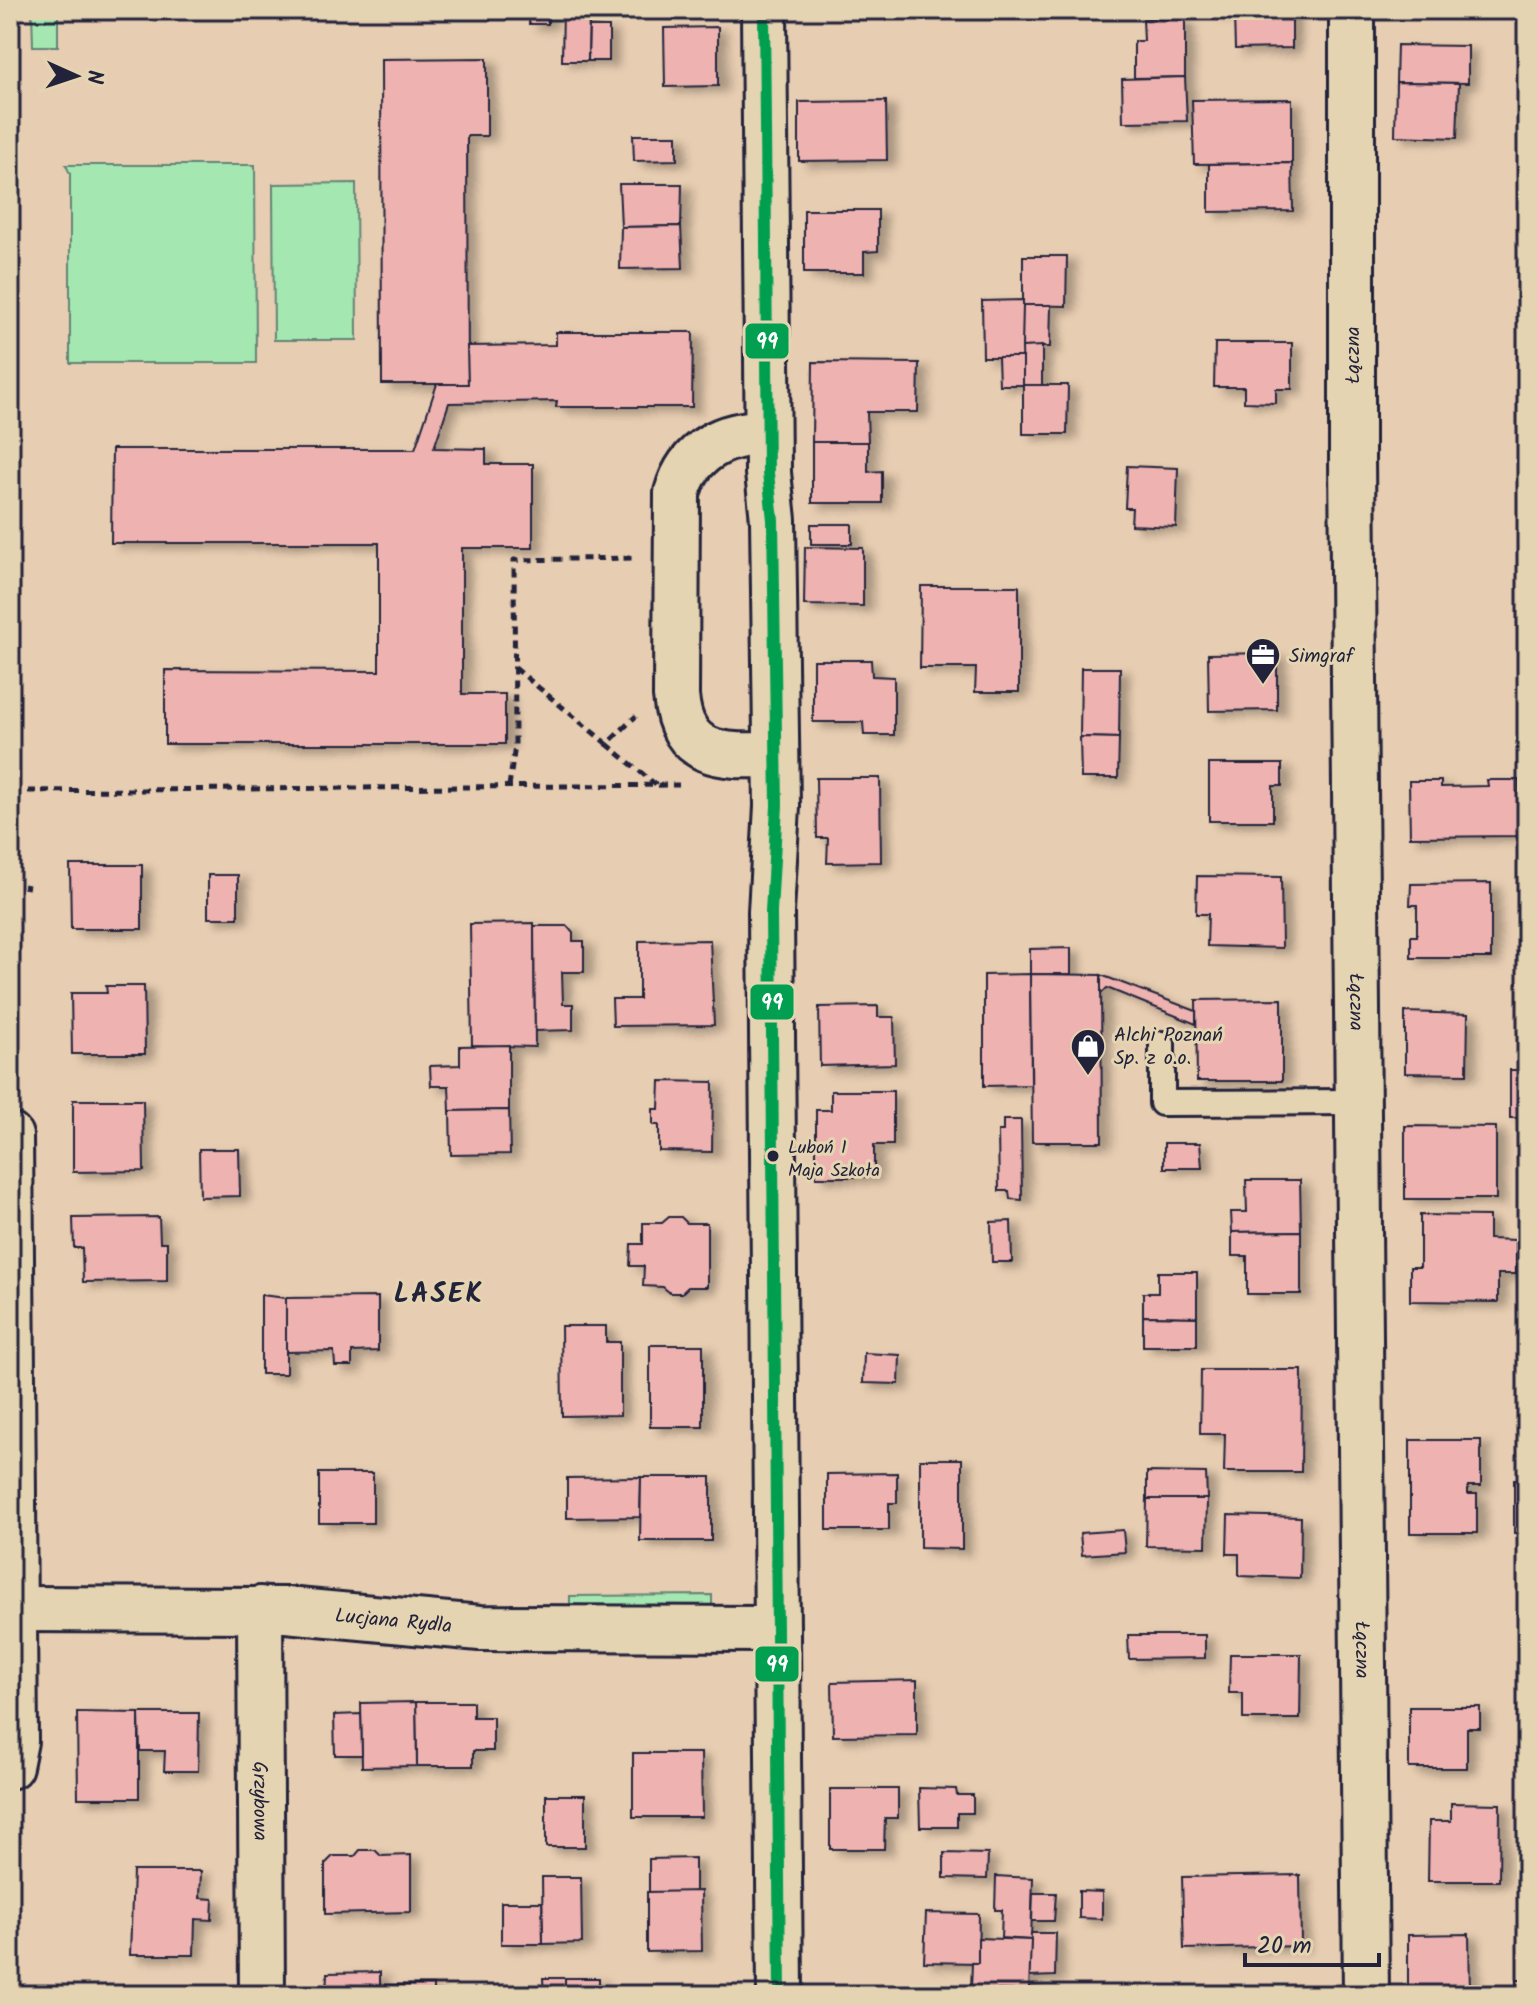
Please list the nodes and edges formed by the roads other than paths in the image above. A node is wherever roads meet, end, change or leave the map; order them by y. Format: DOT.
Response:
graph roads {
  1 [pos="764,10"];
  2 [pos="1352,10"];
  3 [pos="767,433"];
  4 [pos="776,755"];
  5 [pos="1162,1044"];
  6 [pos="1360,1102"];
  7 [pos="10,1136"];
  8 [pos="12,1608"];
  9 [pos="260,1609"];
  10 [pos="777,1629"];
  11 [pos="10,1766"];
  12 [pos="262,1995"];
  13 [pos="780,1995"];
  14 [pos="1366,1995"];
  1 -- 3 [label="street"];
  2 -- 6 [label="street, Łączna"];
  3 -- 4 [label="street"];
  3 -- 4 [label="street"];
  4 -- 10 [label="street"];
  5 -- 6 [label="lane"];
  6 -- 14 [label="street, Łączna"];
  7 -- 8 [label="street"];
  8 -- 9 [label="street, Lucjana Rydla"];
  8 -- 11 [label="street"];
  9 -- 10 [label="street, Lucjana Rydla"];
  9 -- 12 [label="street, Grzybowa"];
  10 -- 13 [label="street"];
}
